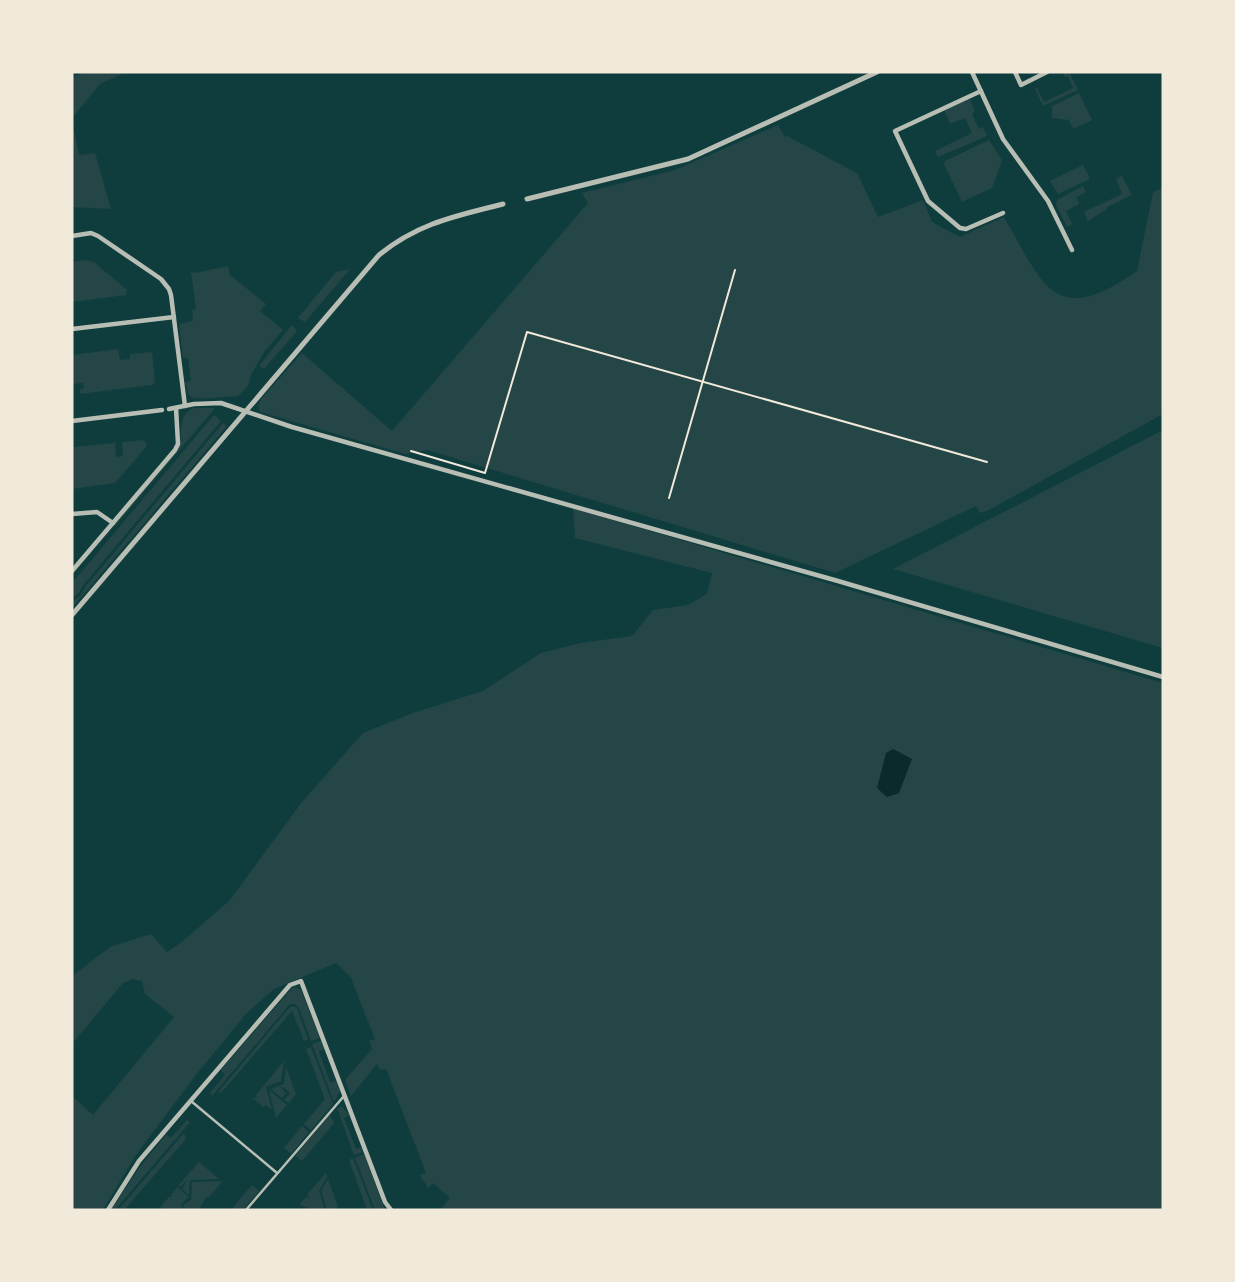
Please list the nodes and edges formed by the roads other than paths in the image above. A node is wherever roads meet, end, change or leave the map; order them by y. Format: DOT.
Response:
graph roads {
  1 [pos="877,72"];
  2 [pos="972,72"];
  3 [pos="1015,72"];
  4 [pos="1047,72"];
  5 [pos="981,91"];
  6 [pos="527,199"];
  7 [pos="503,204"];
  8 [pos="1003,213"];
  9 [pos="72,236"];
  10 [pos="1072,250"];
  11 [pos="174,317"];
  12 [pos="72,328"];
  13 [pos="185,406"];
  14 [pos="176,408"];
  15 [pos="243,412"];
  16 [pos="72,421"];
  17 [pos="72,514"];
  18 [pos="113,523"];
  19 [pos="72,571"];
  20 [pos="72,615"];
  21 [pos="1163,677"];
  22 [pos="344,1094"];
  23 [pos="191,1101"];
  24 [pos="277,1173"];
  25 [pos="108,1210"];
  26 [pos="246,1210"];
  27 [pos="391,1210"];
  1 -- 6 [label="street"];
  2 -- 5 [label="street"];
  3 -- 4 [label="street"];
  5 -- 8 [label="street"];
  5 -- 10 [label="street"];
  7 -- 15 [label="street"];
  9 -- 11 [label="street"];
  11 -- 12 [label="street"];
  11 -- 13 [label="street"];
  13 -- 14 [label="street"];
  13 -- 15 [label="street"];
  14 -- 16 [label="street"];
  14 -- 18 [label="street"];
  15 -- 20 [label="street"];
  15 -- 21 [label="street"];
  17 -- 18 [label="street"];
  18 -- 19 [label="street"];
  22 -- 23 [label="street"];
  22 -- 24 [label="street"];
  22 -- 27 [label="street"];
  23 -- 24 [label="street"];
  23 -- 25 [label="street"];
  24 -- 26 [label="street"];
}
